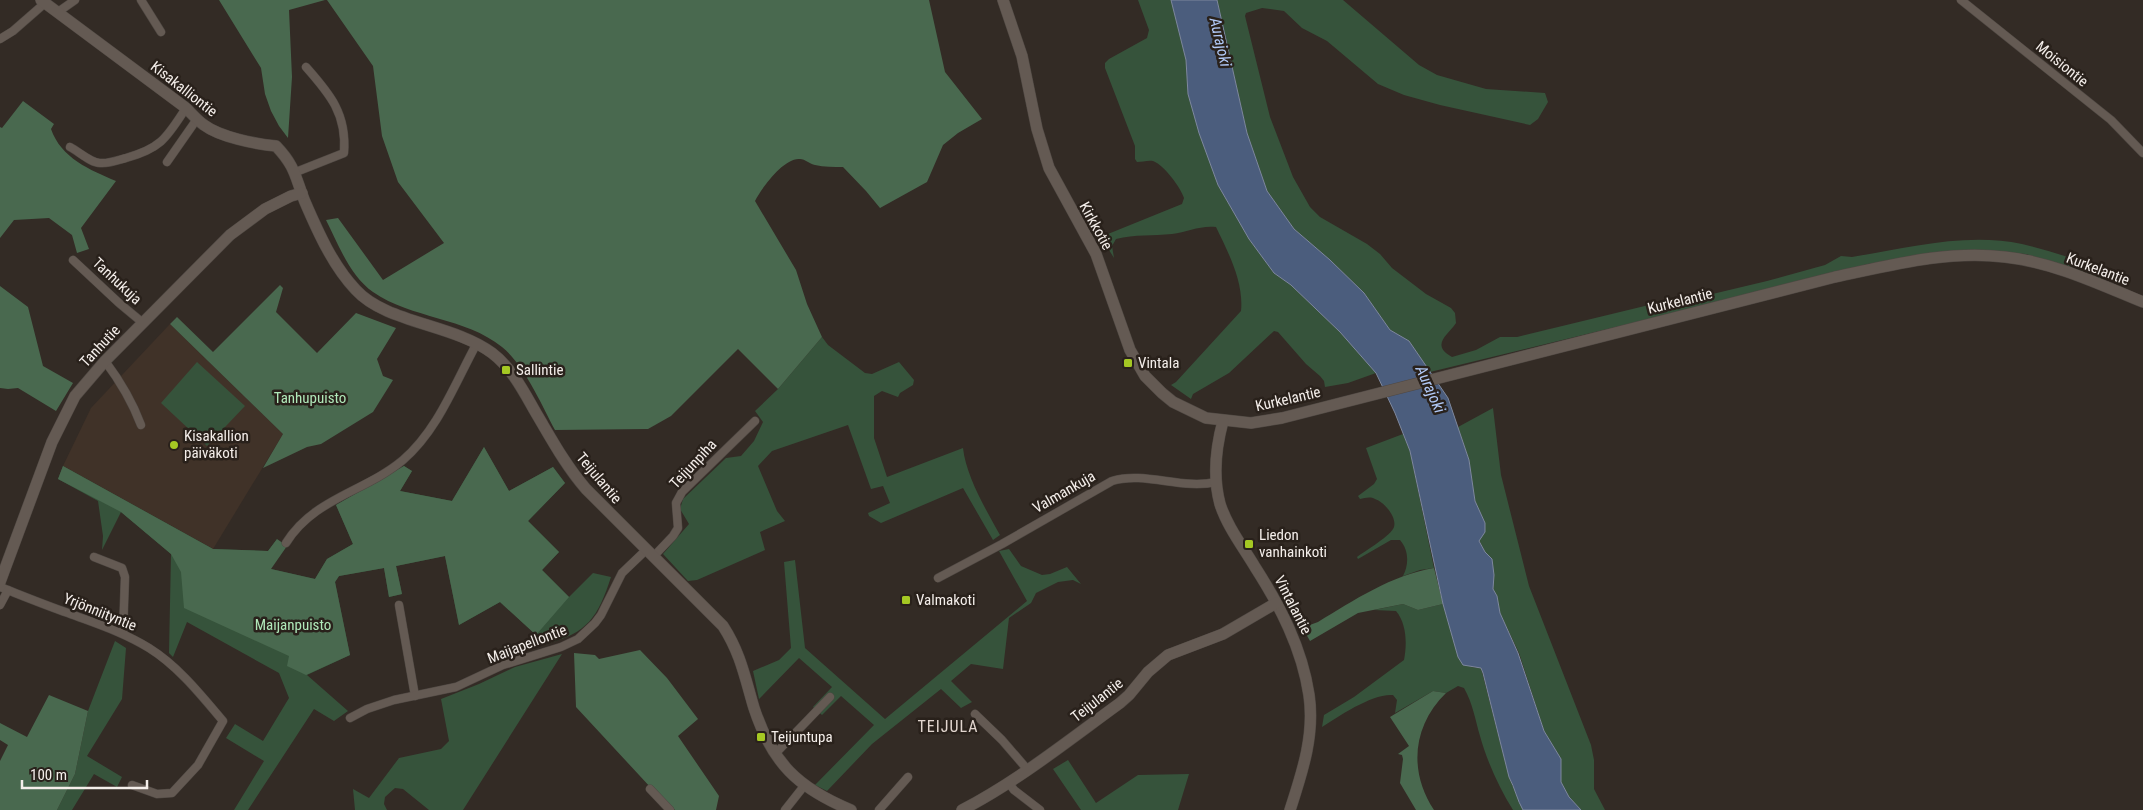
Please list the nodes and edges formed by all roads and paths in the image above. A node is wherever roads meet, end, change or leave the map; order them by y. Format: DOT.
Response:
graph roads {
  1 [pos="74,0"];
  2 [pos="142,0"];
  3 [pos="1003,0"];
  4 [pos="1961,0"];
  5 [pos="43,2"];
  6 [pos="58,12"];
  7 [pos="161,32"];
  8 [pos="0,39"];
  9 [pos="306,67"];
  10 [pos="186,108"];
  11 [pos="197,119"];
  12 [pos="70,147"];
  13 [pos="2143,153"];
  14 [pos="167,162"];
  15 [pos="296,172"];
  16 [pos="302,194"];
  17 [pos="73,260"];
  18 [pos="2143,302"];
  19 [pos="143,323"];
  20 [pos="477,343"];
  21 [pos="105,361"];
  22 [pos="754,421"];
  23 [pos="1223,421"];
  24 [pos="141,425"];
  25 [pos="1216,482"];
  26 [pos="286,543"];
  27 [pos="649,554"];
  28 [pos="94,556"];
  29 [pos="938,578"];
  30 [pos="0,582"];
  31 [pos="0,587"];
  32 [pos="8,590"];
  33 [pos="1276,603"];
  34 [pos="0,605"];
  35 [pos="399,605"];
  36 [pos="123,633"];
  37 [pos="415,696"];
  38 [pos="830,697"];
  39 [pos="975,714"];
  40 [pos="350,718"];
  41 [pos="775,754"];
  42 [pos="1027,769"];
  43 [pos="908,777"];
  44 [pos="1008,782"];
  45 [pos="132,786"];
  46 [pos="804,786"];
  47 [pos="650,789"];
  48 [pos="670,810"];
  49 [pos="785,810"];
  50 [pos="850,810"];
  51 [pos="879,810"];
  52 [pos="962,810"];
  53 [pos="1040,810"];
  54 [pos="1290,810"];
  1 -- 6 [label="street"];
  2 -- 7 [label="street"];
  3 -- 23 [label="street, Kirkkotie"];
  4 -- 13 [label="street, Moisiontie"];
  5 -- 6 [label="street, Kisakalliontie"];
  5 -- 8 [label="street"];
  6 -- 10 [label="street, Kisakalliontie"];
  9 -- 15 [label="street"];
  10 -- 11 [label="street, Kisakalliontie"];
  10 -- 12 [label="street"];
  11 -- 14 [label="street"];
  11 -- 15 [label="street, Kisakalliontie"];
  15 -- 16 [label="street, Kisakalliontie"];
  16 -- 19 [label="street, Tanhutie"];
  16 -- 20 [label="street, Teijulantie"];
  17 -- 19 [label="street, Tanhukuja"];
  18 -- 23 [label="street, Kurkelantie"];
  19 -- 21 [label="street, Tanhutie"];
  20 -- 26 [label="street"];
  20 -- 27 [label="street, Teijulantie"];
  21 -- 24 [label="street"];
  21 -- 30 [label="street, Tanhutie"];
  22 -- 27 [label="street, Teijunpiha"];
  23 -- 25 [label="street, Vintalantie"];
  25 -- 29 [label="street, Valmankuja"];
  25 -- 33 [label="street, Vintalantie"];
  27 -- 37 [label="street, Maijapellontie"];
  27 -- 41 [label="street, Teijulantie"];
  28 -- 36 [label="street"];
  31 -- 32 [label="street, Yrjönniityntie"];
  32 -- 34 [label="street"];
  32 -- 36 [label="street, Yrjönniityntie"];
  33 -- 42 [label="street, Teijulantie"];
  33 -- 54 [label="street, Vintalantie"];
  35 -- 37 [label="street"];
  36 -- 45 [label="street, Yrjönniityntie"];
  37 -- 40 [label="street, Maijapellontie"];
  38 -- 41 [label="street"];
  39 -- 42 [label="street"];
  41 -- 46 [label="street, Teijulantie"];
  42 -- 44 [label="street, Teijulantie"];
  43 -- 51 [label="street"];
  44 -- 52 [label="street, Teijulantie"];
  44 -- 53 [label="street"];
  46 -- 49 [label="street"];
  46 -- 50 [label="street, Teijulantie"];
  47 -- 48 [label="street"];
}
